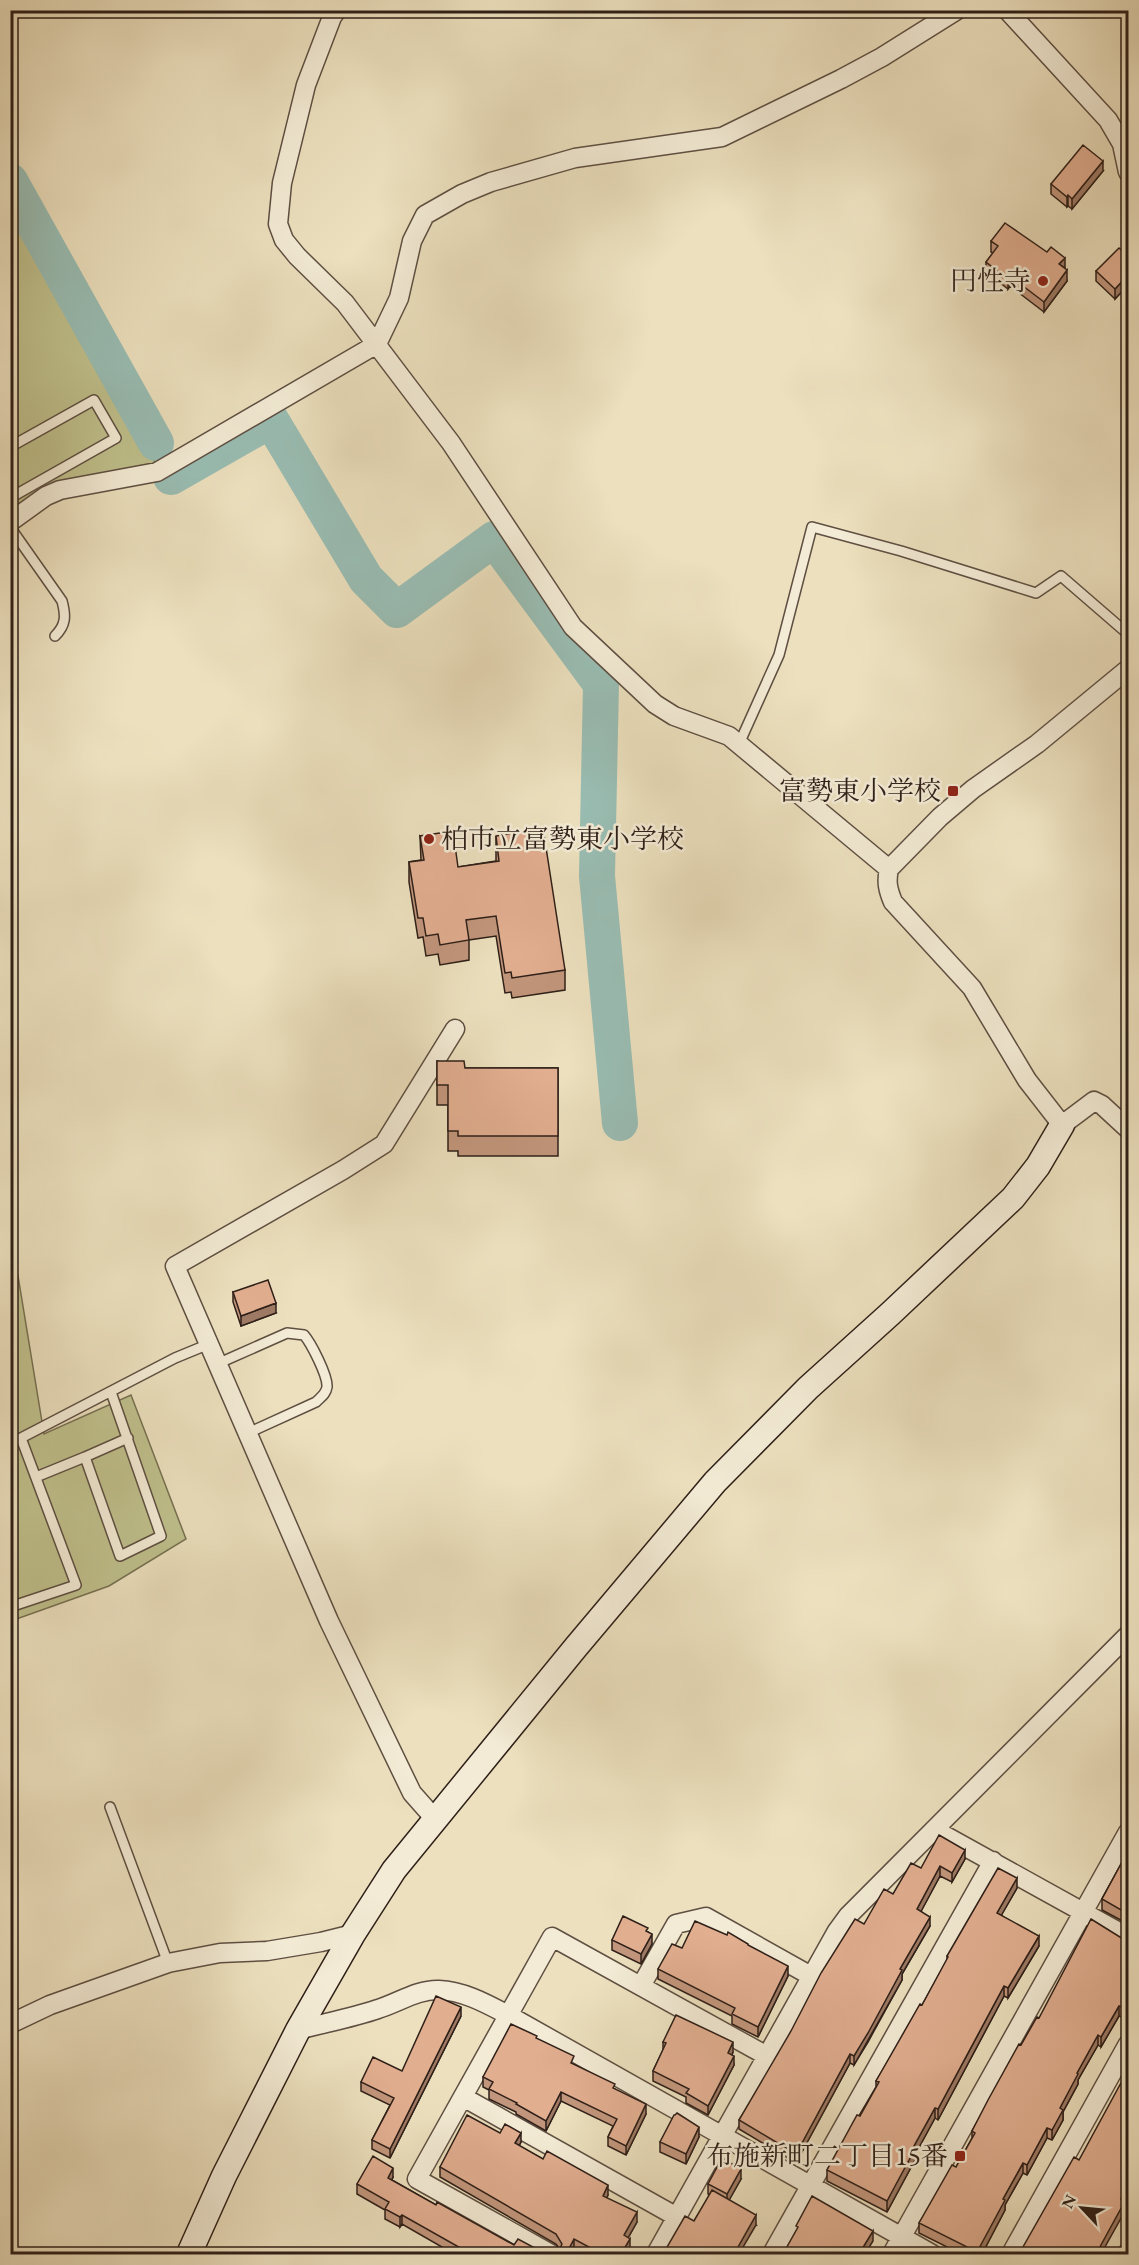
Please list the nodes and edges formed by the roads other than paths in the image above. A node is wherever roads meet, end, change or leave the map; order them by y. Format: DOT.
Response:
graph roads {
  1 [pos="337,10"];
  2 [pos="957,10"];
  3 [pos="1007,10"];
  4 [pos="1128,167"];
  5 [pos="377,344"];
  6 [pos="10,447"];
  7 [pos="10,498"];
  8 [pos="10,522"];
  9 [pos="10,527"];
  10 [pos="1128,634"];
  11 [pos="55,636"];
  12 [pos="1128,669"];
  13 [pos="740,744"];
  14 [pos="889,869"];
  15 [pos="454,1029"];
  16 [pos="1062,1125"];
  17 [pos="1128,1128"];
  18 [pos="209,1344"];
  19 [pos="218,1364"];
  20 [pos="111,1392"];
  21 [pos="248,1433"];
  22 [pos="128,1438"];
  23 [pos="85,1457"];
  24 [pos="36,1477"];
  25 [pos="10,1607"];
  26 [pos="1128,1635"];
  27 [pos="110,1807"];
  28 [pos="435,1819"];
  29 [pos="935,1830"];
  30 [pos="1128,1832"];
  31 [pos="993,1861"];
  32 [pos="1083,1911"];
  33 [pos="352,1934"];
  34 [pos="1128,1937"];
  35 [pos="168,1963"];
  36 [pos="811,1976"];
  37 [pos="641,1986"];
  38 [pos="508,2015"];
  39 [pos="10,2024"];
  40 [pos="298,2030"];
  41 [pos="1128,2044"];
  42 [pos="767,2056"];
  43 [pos="463,2097"];
  44 [pos="721,2137"];
  45 [pos="810,2187"];
  46 [pos="677,2217"];
  47 [pos="901,2237"];
  48 [pos="189,2254"];
  49 [pos="551,2254"];
  50 [pos="656,2254"];
  51 [pos="772,2254"];
  52 [pos="892,2254"];
  53 [pos="932,2254"];
  54 [pos="1011,2254"];
  1 -- 5 [label="street"];
  2 -- 5 [label="street"];
  3 -- 4 [label="street"];
  5 -- 8 [label="street"];
  5 -- 13 [label="street"];
  6 -- 7 [label="lane"];
  9 -- 11 [label="lane"];
  10 -- 13 [label="lane"];
  12 -- 14 [label="street"];
  13 -- 14 [label="street"];
  14 -- 16 [label="street"];
  15 -- 18 [label="street"];
  16 -- 17 [label="street"];
  16 -- 28 [label="street"];
  18 -- 19 [label="street"];
  18 -- 20 [label="lane"];
  19 -- 21 [label="street"];
  19 -- 21 [label="lane"];
  20 -- 22 [label="lane"];
  20 -- 24 [label="lane"];
  21 -- 28 [label="street"];
  22 -- 23 [label="lane"];
  22 -- 23 [label="lane"];
  23 -- 24 [label="lane"];
  24 -- 25 [label="lane"];
  26 -- 29 [label="street"];
  27 -- 35 [label="lane"];
  28 -- 33 [label="street"];
  29 -- 31 [label="street"];
  29 -- 36 [label="street"];
  30 -- 32 [label="street"];
  31 -- 32 [label="street"];
  31 -- 45 [label="street"];
  32 -- 34 [label="street"];
  32 -- 47 [label="street"];
  33 -- 35 [label="street"];
  33 -- 40 [label="street"];
  35 -- 39 [label="street"];
  36 -- 37 [label="street"];
  36 -- 42 [label="street"];
  37 -- 38 [label="street"];
  37 -- 42 [label="street"];
  38 -- 40 [label="street"];
  38 -- 43 [label="street"];
  38 -- 44 [label="street"];
  40 -- 48 [label="street"];
  41 -- 54 [label="street"];
  42 -- 44 [label="street"];
  43 -- 46 [label="street"];
  43 -- 49 [label="street"];
  44 -- 45 [label="street"];
  44 -- 46 [label="street"];
  45 -- 47 [label="street"];
  45 -- 51 [label="street"];
  46 -- 50 [label="street"];
  47 -- 52 [label="street"];
  47 -- 53 [label="street"];
}
